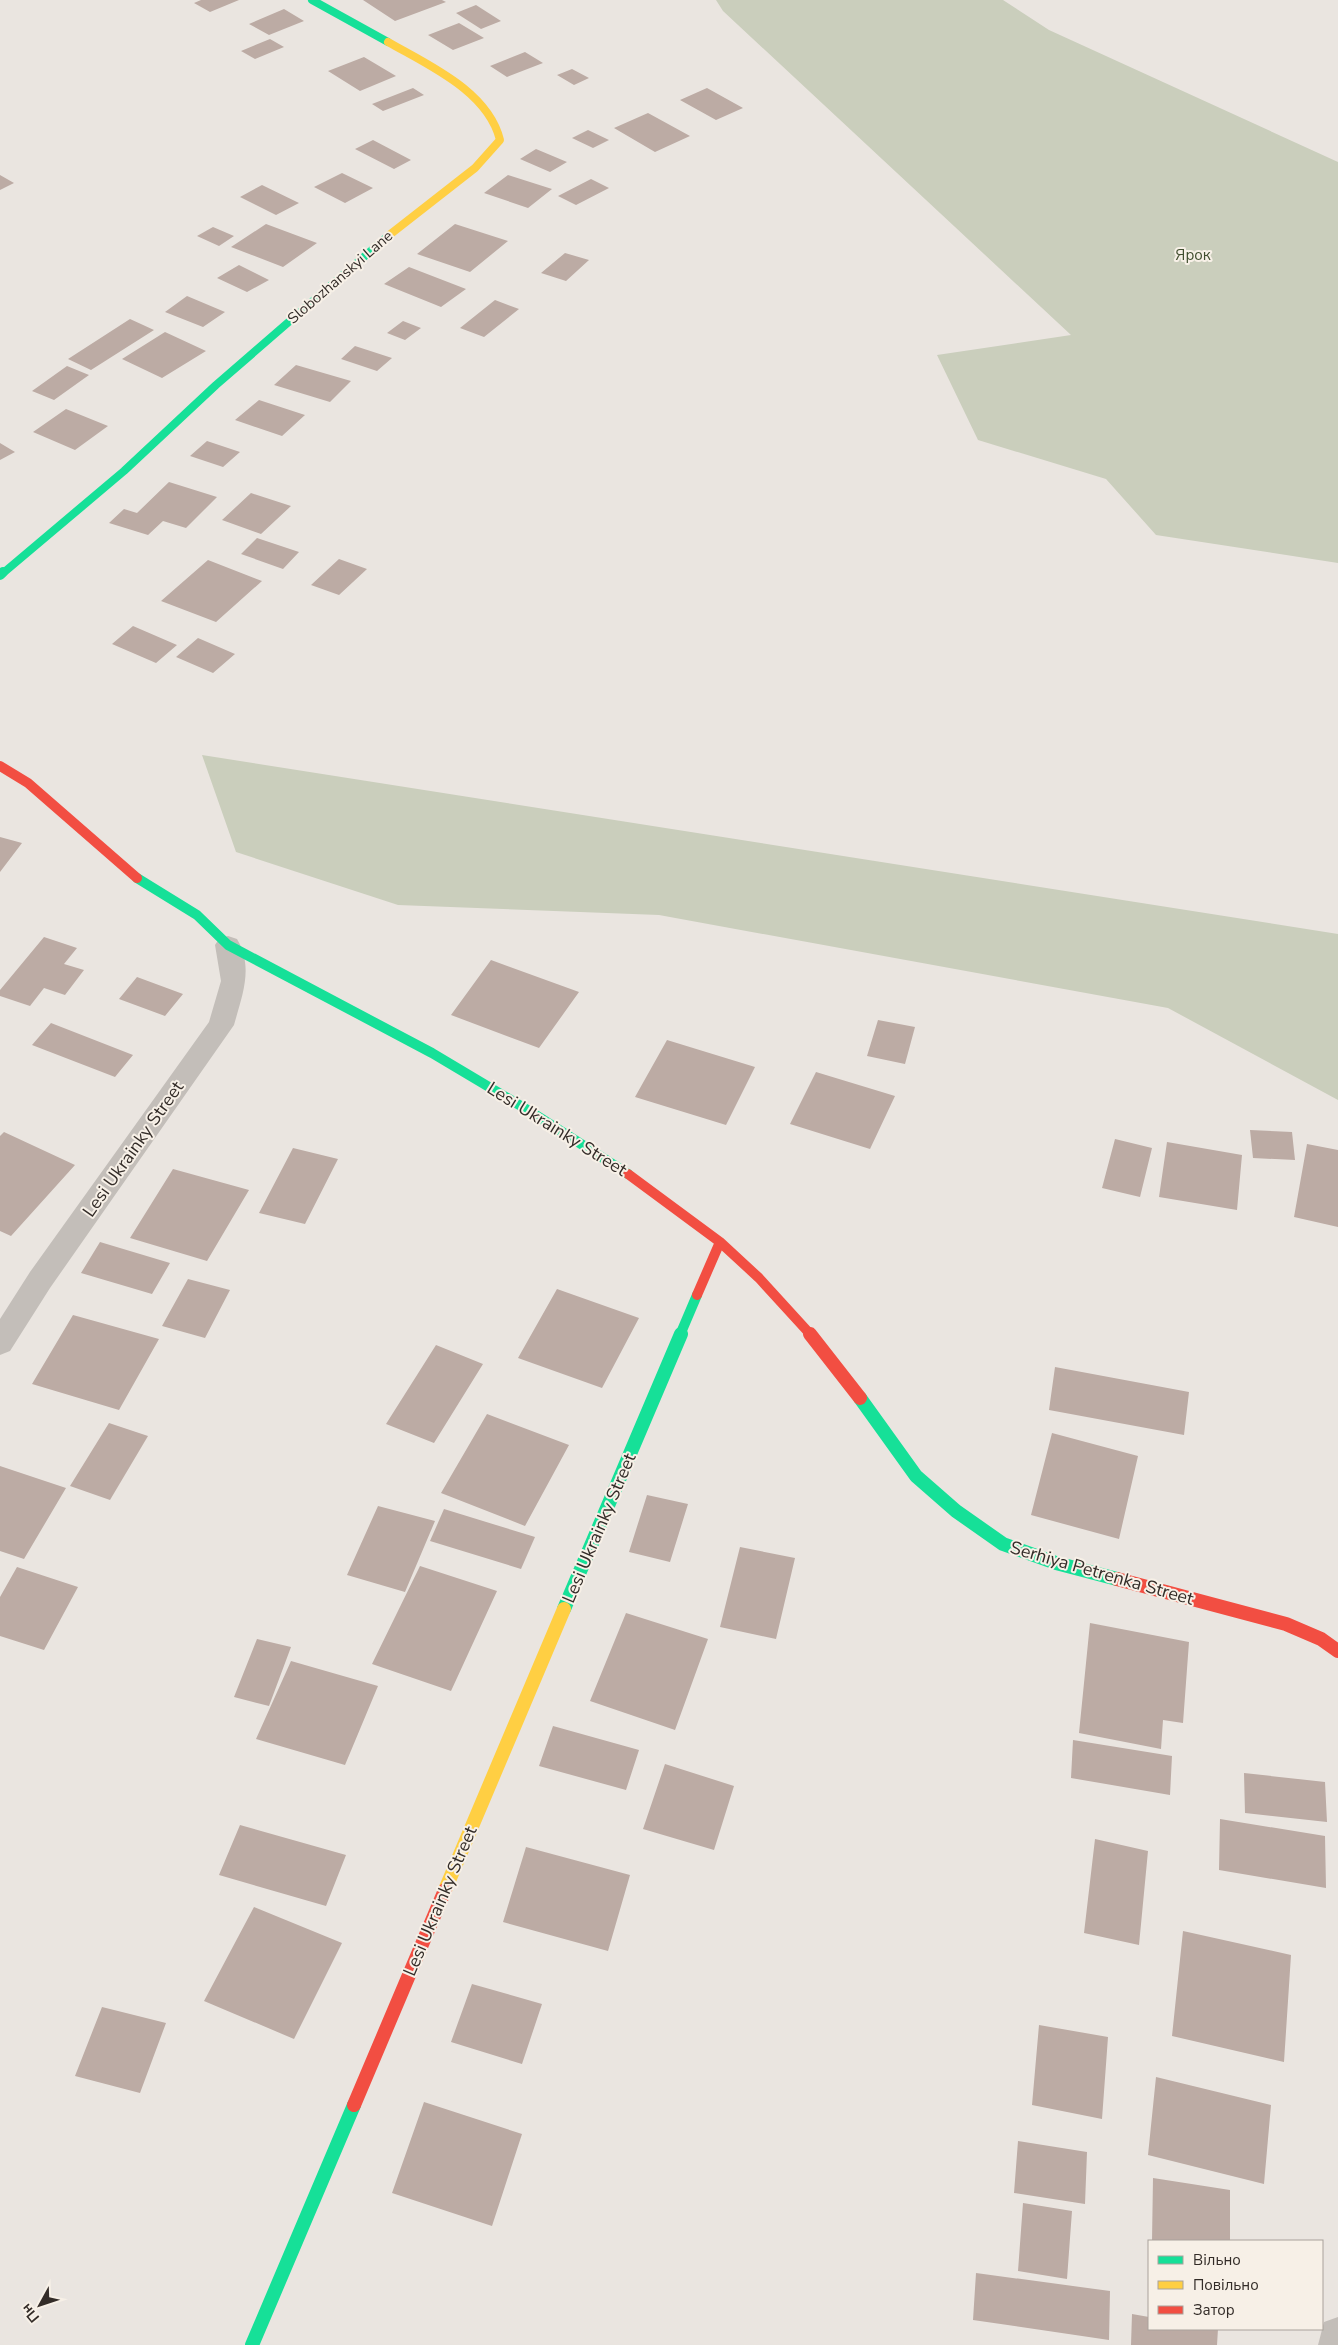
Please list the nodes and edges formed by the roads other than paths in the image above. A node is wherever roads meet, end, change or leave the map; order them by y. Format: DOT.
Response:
graph roads {
  1 [pos="312,0"];
  2 [pos="0,575"];
  3 [pos="0,766"];
  4 [pos="228,945"];
  5 [pos="720,1242"];
  6 [pos="0,1343"];
  7 [pos="1338,1651"];
  8 [pos="1338,2336"];
  9 [pos="252,2345"];
  10 [pos="1337,2345"];
  1 -- 2 [label="street, Slobozhanskyi Lane"];
  3 -- 4 [label="street, Lesi Ukrainky Street"];
  4 -- 5 [label="street, Lesi Ukrainky Street"];
  4 -- 6 [label="street, Lesi Ukrainky Street"];
  5 -- 7 [label="street, Serhiya Petrenka Street"];
  5 -- 9 [label="street, Lesi Ukrainky Street"];
  8 -- 10 [label="street"];
}
